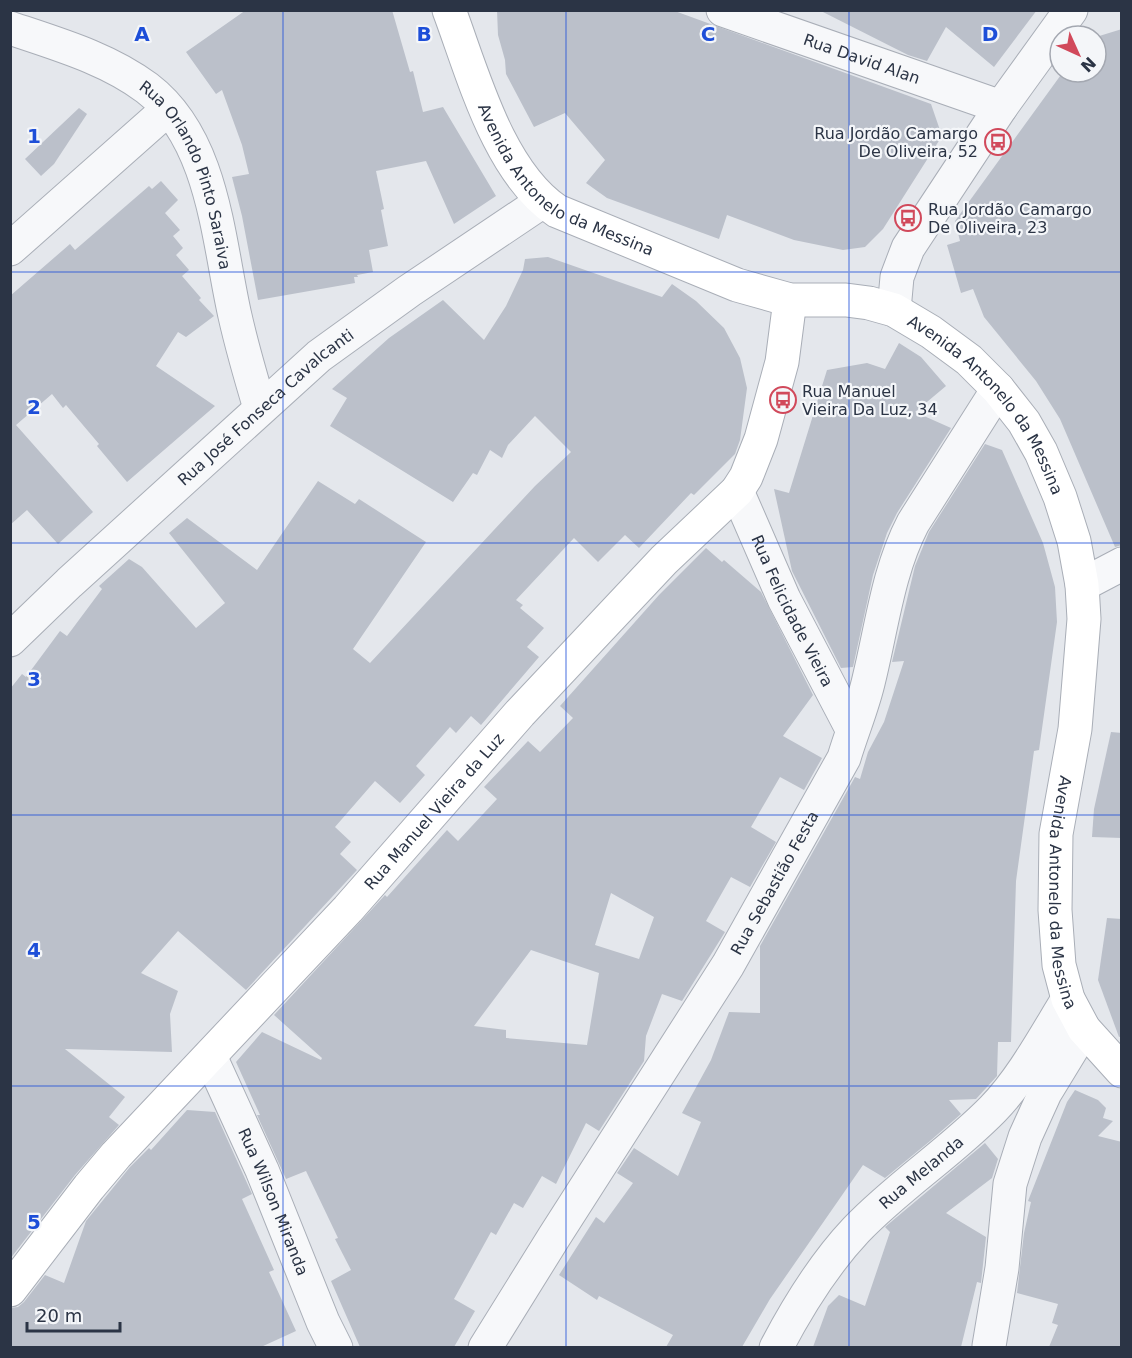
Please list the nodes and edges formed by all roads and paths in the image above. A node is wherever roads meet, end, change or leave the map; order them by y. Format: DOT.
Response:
graph roads {
  1 [pos="449,10"];
  2 [pos="723,10"];
  3 [pos="1071,10"];
  4 [pos="769,17"];
  5 [pos="10,28"];
  6 [pos="1001,107"];
  7 [pos="168,110"];
  8 [pos="543,201"];
  9 [pos="10,249"];
  10 [pos="790,300"];
  11 [pos="894,310"];
  12 [pos="998,389"];
  13 [pos="260,408"];
  14 [pos="737,491"];
  15 [pos="1122,564"];
  16 [pos="1082,585"];
  17 [pos="10,640"];
  18 [pos="852,729"];
  19 [pos="1068,999"];
  20 [pos="1084,1029"];
  21 [pos="210,1056"];
  22 [pos="1122,1071"];
  23 [pos="10,1290"];
  24 [pos="989,1346"];
  25 [pos="336,1347"];
  26 [pos="485,1347"];
  27 [pos="776,1347"];
  1 -- 8 [label="street, Avenida Antonelo da Messina"];
  2 -- 4 [label="street, Rua David Alan"];
  3 -- 6 [label="street"];
  4 -- 6 [label="street, Rua David Alan"];
  5 -- 7 [label="street, Rua Orlando Pinto Saraiva"];
  6 -- 11 [label="street"];
  7 -- 9 [label="street"];
  7 -- 13 [label="street, Rua Orlando Pinto Saraiva"];
  8 -- 10 [label="street, Avenida Antonelo da Messina"];
  8 -- 13 [label="street, Rua José Fonseca Cavalcanti"];
  10 -- 11 [label="street, Avenida Antonelo da Messina"];
  10 -- 14 [label="street, Rua Manuel Vieira da Luz"];
  11 -- 12 [label="street, Avenida Antonelo da Messina"];
  12 -- 16 [label="street, Avenida Antonelo da Messina"];
  12 -- 18 [label="street, Rua Sebastião Festa"];
  13 -- 17 [label="street, Rua José Fonseca Cavalcanti"];
  14 -- 18 [label="street, Rua Felicidade Vieira"];
  14 -- 21 [label="street, Rua Manuel Vieira da Luz"];
  15 -- 16 [label="street"];
  16 -- 19 [label="street, Avenida Antonelo da Messina"];
  18 -- 26 [label="street, Rua Sebastião Festa"];
  19 -- 20 [label="street, Avenida Antonelo da Messina"];
  19 -- 27 [label="street, Rua Melanda"];
  20 -- 22 [label="street, Avenida Antonelo da Messina"];
  20 -- 24 [label="street"];
  21 -- 23 [label="street, Rua Manuel Vieira da Luz"];
  21 -- 25 [label="street, Rua Wilson Miranda"];
}
